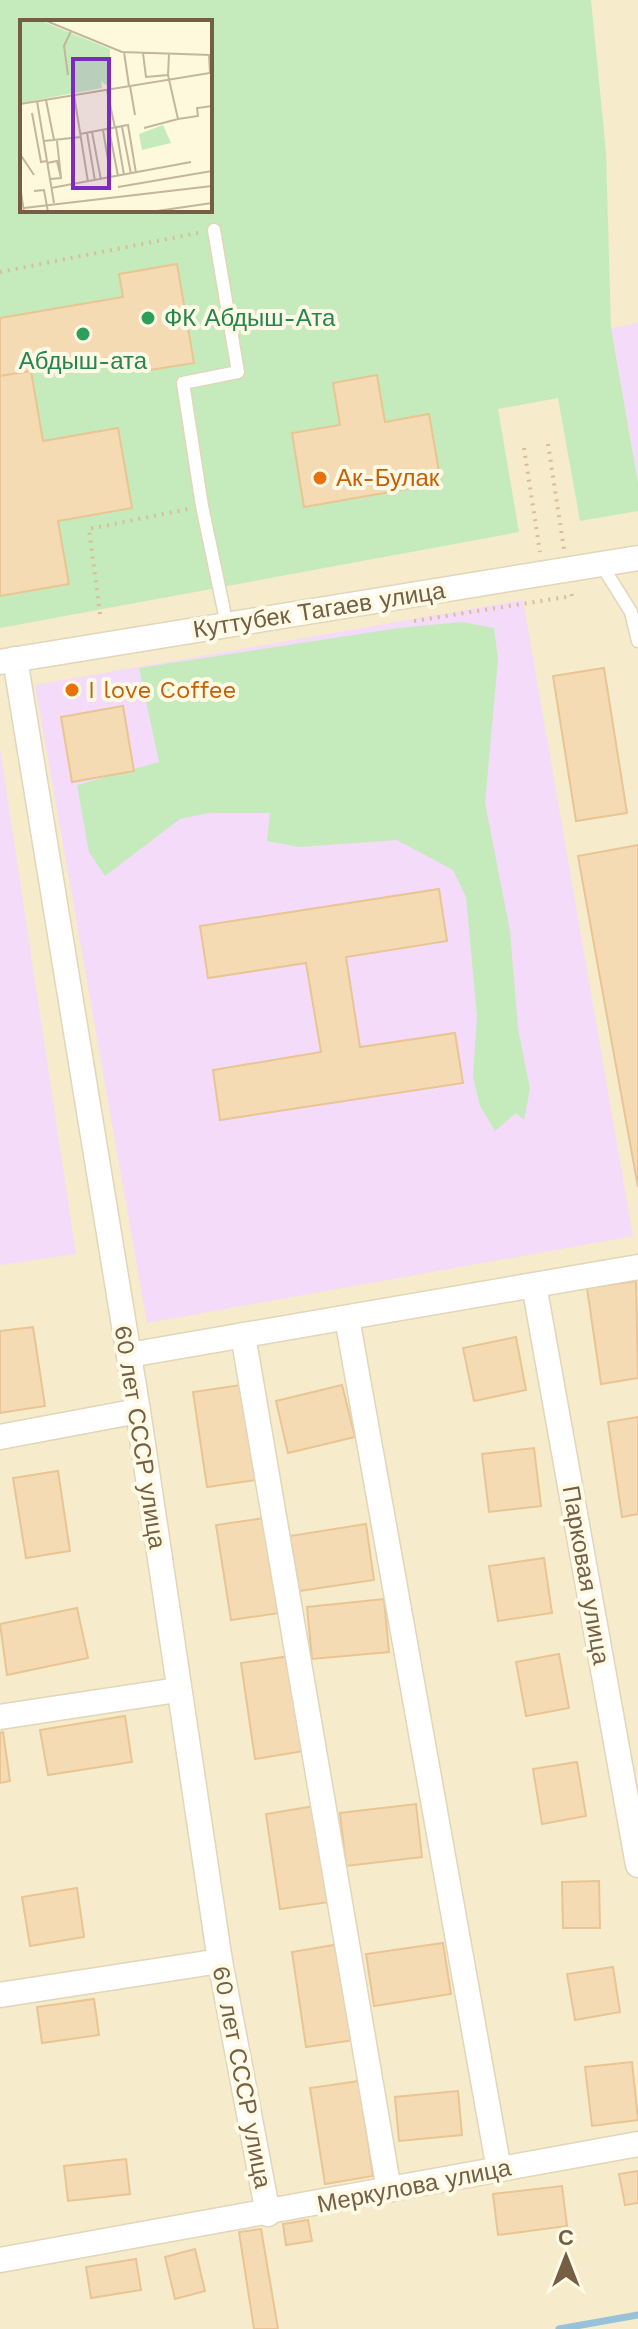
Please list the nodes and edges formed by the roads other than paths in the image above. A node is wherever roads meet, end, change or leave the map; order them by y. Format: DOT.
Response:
graph roads {
  1 [pos="214,230"];
  2 [pos="638,558"];
  3 [pos="601,564"];
  4 [pos="227,625"];
  5 [pos="638,641"];
  6 [pos="7,660"];
  7 [pos="638,1267"];
  8 [pos="534,1285"];
  9 [pos="347,1318"];
  10 [pos="243,1335"];
  11 [pos="129,1355"];
  12 [pos="138,1411"];
  13 [pos="0,1437"];
  14 [pos="177,1690"];
  15 [pos="0,1717"];
  16 [pos="638,1865"];
  17 [pos="220,1961"];
  18 [pos="0,1995"];
  19 [pos="638,2144"];
  20 [pos="499,2170"];
  21 [pos="389,2190"];
  22 [pos="268,2214"];
  23 [pos="0,2260"];
  1 -- 4 [label="lane"];
  2 -- 3 [label="street, Куттубек Тагаев улица"];
  3 -- 4 [label="street, Куттубек Тагаев улица"];
  3 -- 5 [label="lane"];
  4 -- 6 [label="street, Куттубек Тагаев улица"];
  6 -- 11 [label="street, 60 лет СССР улица"];
  7 -- 8 [label="street"];
  8 -- 9 [label="street"];
  8 -- 16 [label="street, Парковая улица"];
  9 -- 10 [label="street"];
  9 -- 20 [label="street"];
  10 -- 11 [label="street"];
  10 -- 21 [label="street"];
  11 -- 12 [label="street, 60 лет СССР улица"];
  12 -- 13 [label="street"];
  12 -- 14 [label="street, 60 лет СССР улица"];
  14 -- 15 [label="street"];
  14 -- 17 [label="street, 60 лет СССР улица"];
  17 -- 18 [label="street"];
  17 -- 22 [label="street, 60 лет СССР улица"];
  19 -- 20 [label="street, Меркулова улица"];
  20 -- 21 [label="street, Меркулова улица"];
  21 -- 22 [label="street, Меркулова улица"];
  22 -- 23 [label="street, Меркулова улица"];
}
